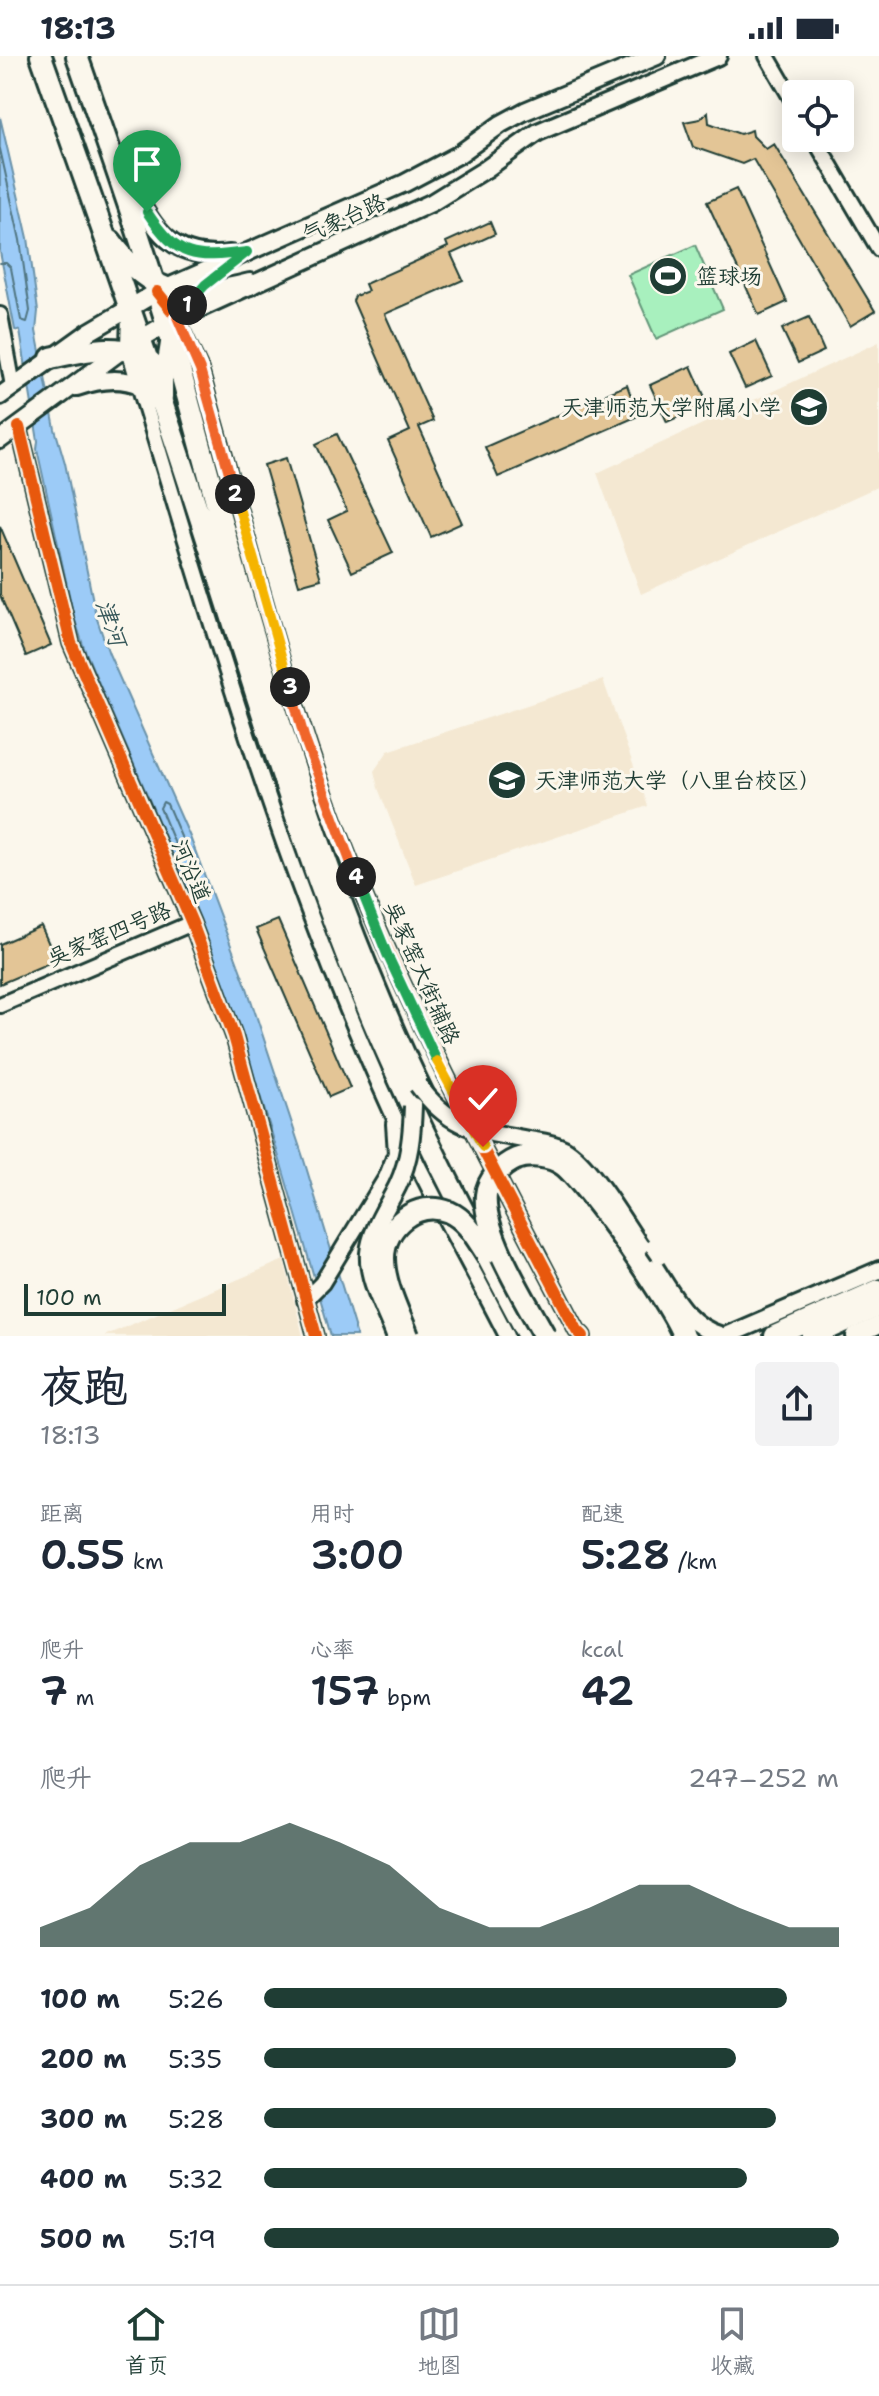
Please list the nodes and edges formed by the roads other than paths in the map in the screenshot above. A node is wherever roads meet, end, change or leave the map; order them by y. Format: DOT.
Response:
graph roads {
  1 [pos="41,56"];
  2 [pos="77,56"];
  3 [pos="657,56"];
  4 [pos="718,56"];
  5 [pos="767,56"];
  6 [pos="782,82"];
  7 [pos="108,144"];
  8 [pos="822,152"];
  9 [pos="100,224"];
  10 [pos="879,249"];
  11 [pos="247,252"];
  12 [pos="250,284"];
  13 [pos="159,288"];
  14 [pos="198,292"];
  15 [pos="129,307"];
  16 [pos="0,315"];
  17 [pos="171,326"];
  18 [pos="133,349"];
  19 [pos="51,358"];
  20 [pos="164,375"];
  21 [pos="139,385"];
  22 [pos="11,388"];
  23 [pos="68,389"];
  24 [pos="23,423"];
  25 [pos="170,427"];
  26 [pos="0,440"];
  27 [pos="213,497"];
  28 [pos="234,599"];
  29 [pos="192,923"];
  30 [pos="0,1005"];
  31 [pos="418,1085"];
  32 [pos="413,1106"];
  33 [pos="392,1112"];
  34 [pos="490,1246"];
  35 [pos="879,1270"];
  36 [pos="879,1290"];
  37 [pos="305,1300"];
  38 [pos="879,1306"];
  39 [pos="832,1311"];
  40 [pos="879,1325"];
  41 [pos="575,1334"];
  42 [pos="316,1336"];
  43 [pos="395,1336"];
  44 [pos="408,1336"];
  45 [pos="507,1336"];
  46 [pos="529,1336"];
  47 [pos="545,1336"];
  48 [pos="683,1336"];
  49 [pos="724,1336"];
  50 [pos="748,1336"];
  51 [pos="775,1336"];
  52 [pos="813,1336"];
  53 [pos="855,1336"];
  1 -- 9 [label="highway"];
  2 -- 7 [label="highway"];
  3 -- 11 [label="main road, 气象台路"];
  4 -- 12 [label="main road, 气象台路"];
  5 -- 6 [label="street"];
  7 -- 11 [label="main road"];
  7 -- 13 [label="highway"];
  8 -- 10 [label="street"];
  9 -- 13 [label="highway"];
  9 -- 15 [label="highway"];
  11 -- 13 [label="main road, 气象台路"];
  11 -- 14 [label="main road"];
  12 -- 14 [label="highway"];
  12 -- 17 [label="main road, 气象台路"];
  13 -- 14 [label="highway"];
  13 -- 15 [label="main road, 气象台路"];
  13 -- 17 [label="highway"];
  14 -- 17 [label="main road"];
  15 -- 18 [label="highway"];
  15 -- 19 [label="main road, 气象台路"];
  16 -- 22 [label="street"];
  17 -- 18 [label="main road, 气象台路"];
  17 -- 20 [label="main road"];
  17 -- 27 [label="highway"];
  17 -- 41 [label="street, 吴家窑大街辅路"];
  18 -- 19 [label="highway"];
  18 -- 20 [label="highway"];
  18 -- 21 [label="street"];
  18 -- 23 [label="main road, 气象台路"];
  18 -- 25 [label="highway"];
  19 -- 22 [label="main road, 气象台路"];
  20 -- 25 [label="main road"];
  20 -- 27 [label="highway"];
  21 -- 23 [label="main road"];
  21 -- 25 [label="main road"];
  21 -- 33 [label="street"];
  23 -- 24 [label="main road, 气象台路"];
  24 -- 26 [label="main road, 气象台路"];
  24 -- 29 [label="street, 河沿道"];
  25 -- 28 [label="highway"];
  27 -- 28 [label="highway"];
  28 -- 31 [label="highway"];
  28 -- 32 [label="highway"];
  29 -- 30 [label="street, 吴家窑四号路"];
  29 -- 37 [label="street, 河沿道"];
  31 -- 34 [label="highway, bridge"];
  31 -- 49 [label="main road, bridge"];
  32 -- 34 [label="highway, bridge"];
  32 -- 43 [label="main road, bridge"];
  33 -- 37 [label="street"];
  33 -- 45 [label="street"];
  34 -- 44 [label="highway, bridge"];
  34 -- 46 [label="highway"];
  34 -- 47 [label="highway, bridge"];
  34 -- 48 [label="highway, bridge"];
  35 -- 49 [label="main road"];
  36 -- 39 [label="highway"];
  37 -- 42 [label="street, 河沿道"];
  38 -- 52 [label="highway"];
  39 -- 50 [label="main road"];
  39 -- 51 [label="highway"];
  40 -- 53 [label="main road"];
}
